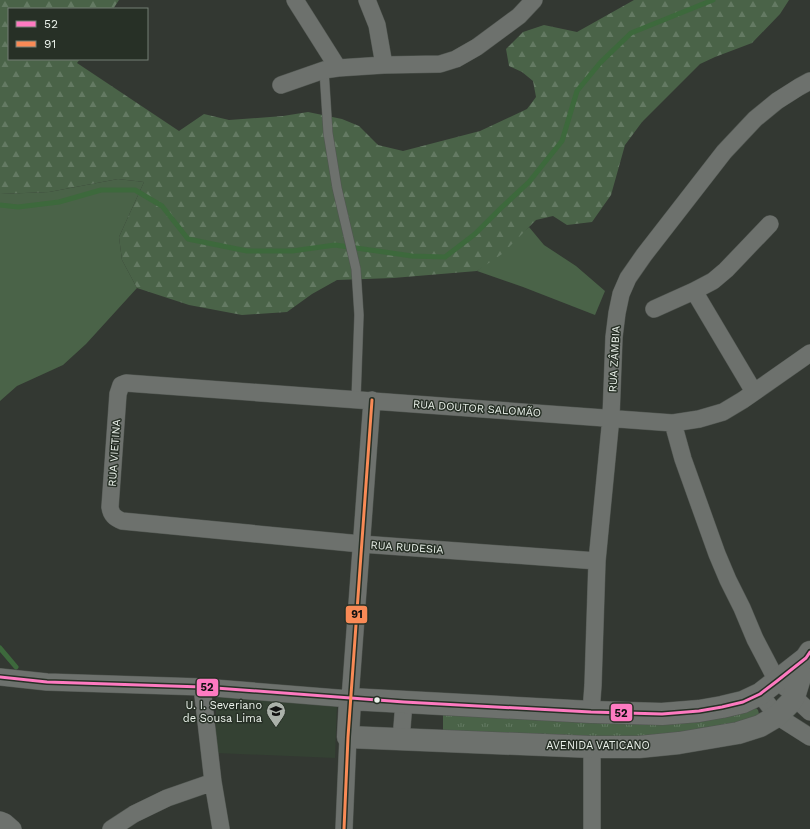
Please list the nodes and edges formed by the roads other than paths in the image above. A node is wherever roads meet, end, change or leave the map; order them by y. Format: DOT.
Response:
graph roads {
  1 [pos="295,0"];
  2 [pos="367,0"];
  3 [pos="534,0"];
  4 [pos="384,65"];
  5 [pos="331,69"];
  6 [pos="810,81"];
  7 [pos="281,85"];
  8 [pos="770,224"];
  9 [pos="694,291"];
  10 [pos="654,309"];
  11 [pos="810,353"];
  12 [pos="126,383"];
  13 [pos="754,392"];
  14 [pos="364,400"];
  15 [pos="611,418"];
  16 [pos="673,423"];
  17 [pos="122,521"];
  18 [pos="361,544"];
  19 [pos="597,561"];
  20 [pos="808,655"];
  21 [pos="0,677"];
  22 [pos="777,682"];
  23 [pos="202,687"];
  24 [pos="760,694"];
  25 [pos="794,697"];
  26 [pos="350,699"];
  27 [pos="404,702"];
  28 [pos="591,712"];
  29 [pos="810,712"];
  30 [pos="777,716"];
  31 [pos="348,737"];
  32 [pos="810,738"];
  33 [pos="401,740"];
  34 [pos="592,747"];
  35 [pos="213,782"];
  36 [pos="0,820"];
  37 [pos="13,829"];
  38 [pos="111,829"];
  39 [pos="221,829"];
  40 [pos="344,829"];
  41 [pos="592,829"];
  1 -- 5 [label="street"];
  2 -- 4 [label="street"];
  3 -- 4 [label="street"];
  4 -- 5 [label="street"];
  5 -- 7 [label="street"];
  5 -- 14 [label="lane"];
  6 -- 15 [label="street, RUA ZÂMBIA"];
  8 -- 9 [label="street"];
  9 -- 10 [label="street"];
  9 -- 13 [label="street"];
  11 -- 13 [label="street, RUA DOUTOR SALOMÃO"];
  12 -- 14 [label="street, RUA DOUTOR SALOMÃO"];
  12 -- 17 [label="street, RUA VIETINA"];
  13 -- 16 [label="street, RUA DOUTOR SALOMÃO"];
  14 -- 15 [label="street, RUA DOUTOR SALOMÃO"];
  14 -- 18 [label="street"];
  15 -- 16 [label="street, RUA DOUTOR SALOMÃO"];
  15 -- 19 [label="street, RUA ZÂMBIA"];
  16 -- 22 [label="street"];
  17 -- 18 [label="street, RUA RUDESIA"];
  18 -- 19 [label="street, RUA RUDESIA"];
  18 -- 26 [label="street"];
  19 -- 28 [label="street, RUA ZÂMBIA"];
  20 -- 22 [label="street, AVENIDA VATICANO"];
  20 -- 25 [label="street, AVENIDA VATICANO"];
  21 -- 23 [label="street, AVENIDA VATICANO"];
  22 -- 24 [label="street, AVENIDA VATICANO"];
  22 -- 25 [label="street"];
  23 -- 26 [label="street, AVENIDA VATICANO"];
  23 -- 35 [label="street"];
  24 -- 28 [label="street, AVENIDA VATICANO"];
  24 -- 30 [label="street"];
  25 -- 29 [label="street"];
  25 -- 30 [label="street, AVENIDA VATICANO"];
  26 -- 27 [label="street, AVENIDA VATICANO"];
  26 -- 31 [label="street"];
  27 -- 28 [label="street, AVENIDA VATICANO"];
  27 -- 33 [label="street"];
  30 -- 32 [label="street"];
  30 -- 34 [label="street, AVENIDA VATICANO"];
  31 -- 33 [label="street, AVENIDA VATICANO"];
  31 -- 40 [label="street"];
  33 -- 34 [label="street, AVENIDA VATICANO"];
  34 -- 41 [label="street"];
  35 -- 38 [label="street"];
  35 -- 39 [label="street"];
  36 -- 37 [label="street"];
}
